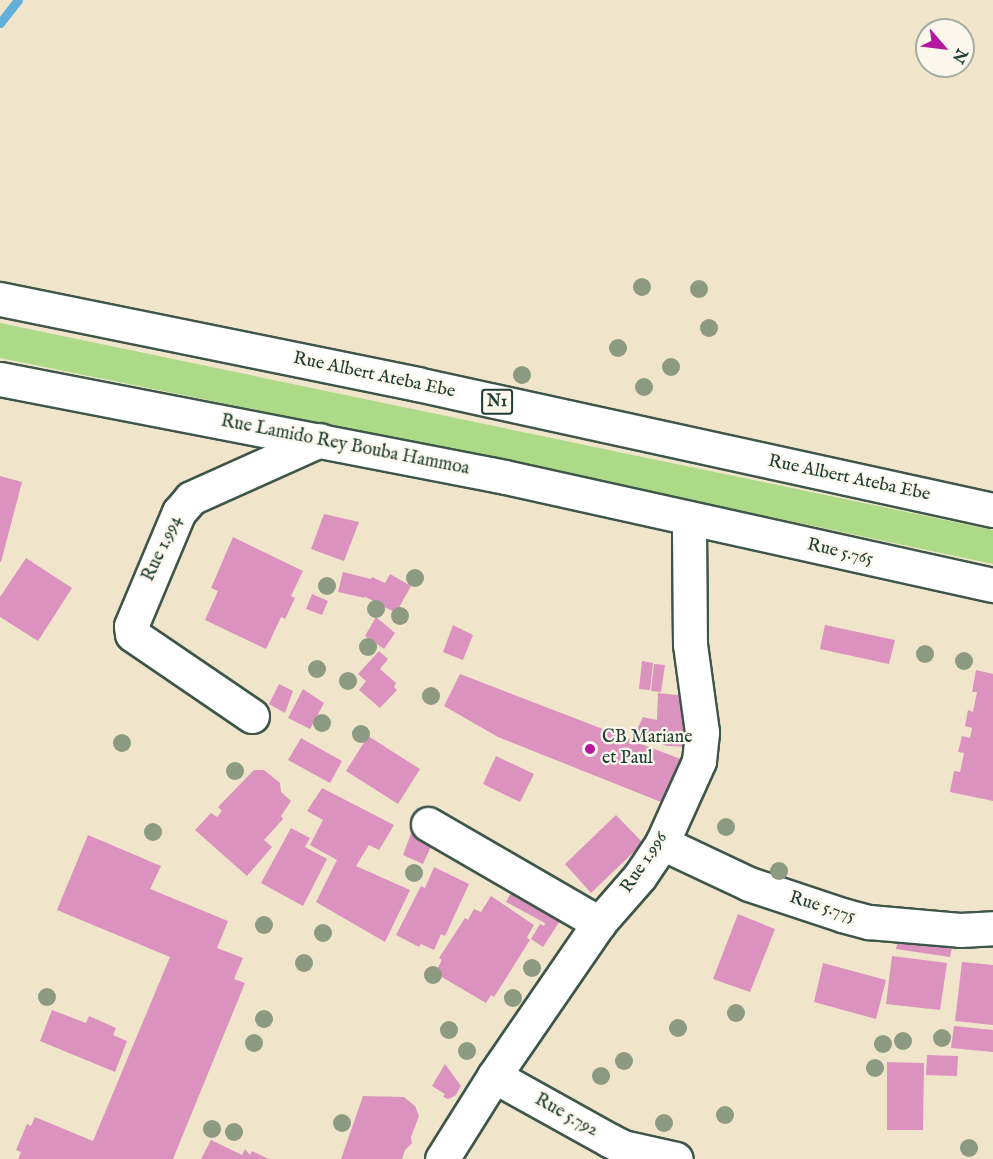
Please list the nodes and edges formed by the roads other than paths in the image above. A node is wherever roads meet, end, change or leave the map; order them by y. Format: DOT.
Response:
graph roads {
  1 [pos="0,299"];
  2 [pos="0,379"];
  3 [pos="320,440"];
  4 [pos="993,510"];
  5 [pos="688,518"];
  6 [pos="993,585"];
  7 [pos="252,716"];
  8 [pos="428,824"];
  9 [pos="662,843"];
  10 [pos="599,922"];
  11 [pos="993,928"];
  12 [pos="494,1076"];
  13 [pos="442,1159"];
  14 [pos="676,1159"];
  1 -- 4 [label="main road, Rue Albert Ateba Ebe / N1"];
  2 -- 3 [label="main road, Rue Lamido Rey Bouba Hammoa"];
  3 -- 5 [label="main road, Rue Lamido Rey Bouba Hammoa"];
  3 -- 7 [label="main road, Rue 1.994"];
  5 -- 6 [label="main road, Rue 5.765"];
  5 -- 9 [label="main road, Rue 1.996"];
  8 -- 10 [label="main road"];
  9 -- 10 [label="main road, Rue 1.996"];
  9 -- 11 [label="main road, Rue 5.775"];
  10 -- 12 [label="main road, Rue 1.996"];
  12 -- 13 [label="main road, Rue 1.996"];
  12 -- 14 [label="main road, Rue 5.792"];
}
